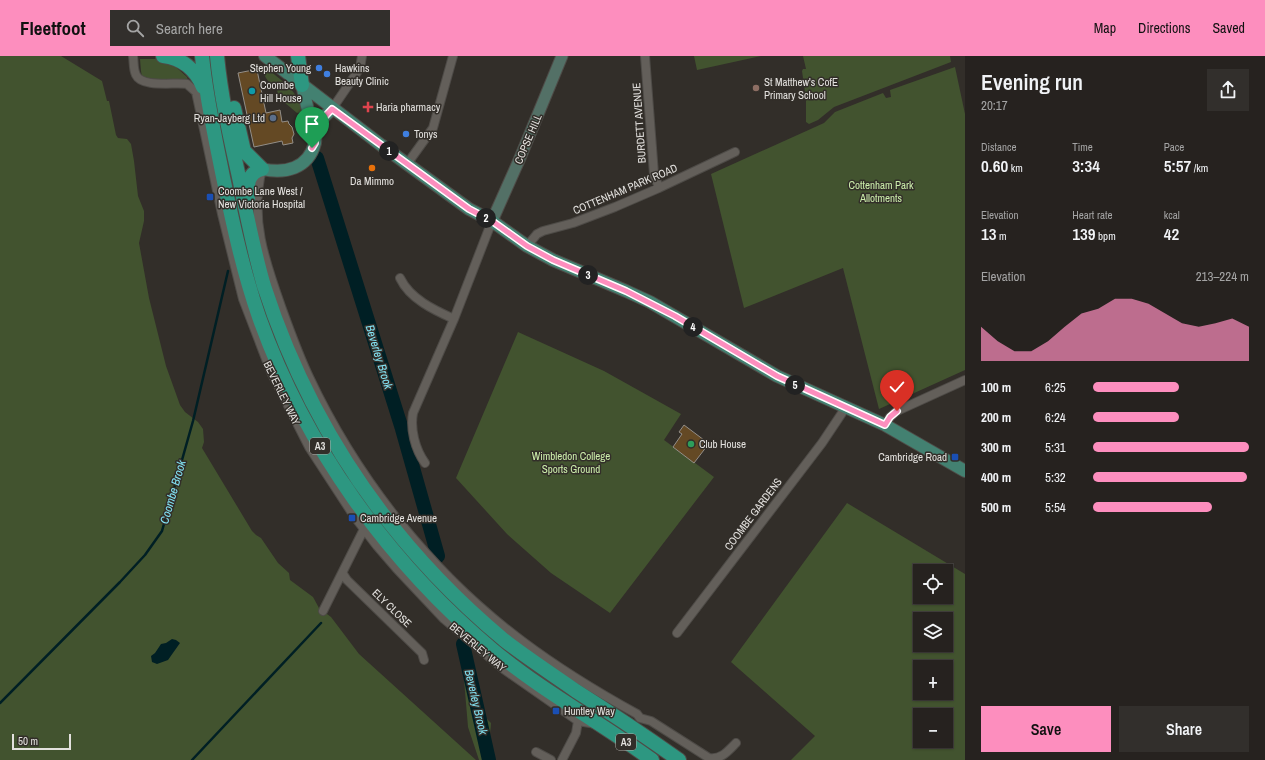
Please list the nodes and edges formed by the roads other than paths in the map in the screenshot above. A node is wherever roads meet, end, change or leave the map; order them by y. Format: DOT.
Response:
graph roads {
  1 [pos="133,56"];
  2 [pos="163,56"];
  3 [pos="193,56"];
  4 [pos="217,56"];
  5 [pos="298,56"];
  6 [pos="362,56"];
  7 [pos="453,56"];
  8 [pos="562,56"];
  9 [pos="645,56"];
  10 [pos="268,58"];
  11 [pos="201,66"];
  12 [pos="302,85"];
  13 [pos="221,86"];
  14 [pos="332,109"];
  15 [pos="315,131"];
  16 [pos="734,152"];
  17 [pos="407,164"];
  18 [pos="262,169"];
  19 [pos="658,188"];
  20 [pos="492,221"];
  21 [pos="250,231"];
  22 [pos="527,246"];
  23 [pos="400,278"];
  24 [pos="454,320"];
  25 [pos="965,380"];
  26 [pos="846,407"];
  27 [pos="885,425"];
  28 [pos="425,463"];
  29 [pos="965,471"];
  30 [pos="364,529"];
  31 [pos="342,574"];
  32 [pos="323,611"];
  33 [pos="677,633"];
  34 [pos="424,660"];
  35 [pos="640,718"];
  36 [pos="578,721"];
  37 [pos="600,725"];
  38 [pos="736,743"];
  39 [pos="661,748"];
  40 [pos="536,752"];
  41 [pos="551,760"];
  42 [pos="562,760"];
  43 [pos="652,760"];
  44 [pos="679,760"];
  1 -- 30 [label="street, BEVERLEY WAY"];
  2 -- 11 [label="highway"];
  3 -- 11 [label="highway, BEVERLEY WAY"];
  4 -- 13 [label="highway, BEVERLEY WAY / A3"];
  5 -- 12 [label="highway"];
  6 -- 14 [label="street"];
  7 -- 17 [label="street"];
  8 -- 20 [label="street, COPSE HILL"];
  9 -- 19 [label="street, BURDETT AVENUE"];
  10 -- 12 [label="main road"];
  11 -- 37 [label="highway, BEVERLEY WAY / A3"];
  12 -- 14 [label="main road"];
  12 -- 15 [label="main road"];
  13 -- 18 [label="highway"];
  13 -- 21 [label="highway, BEVERLEY WAY / A3"];
  14 -- 15 [label="main road"];
  14 -- 17 [label="main road"];
  15 -- 18 [label="main road"];
  16 -- 19 [label="street, COTTENHAM PARK ROAD"];
  17 -- 20 [label="main road"];
  18 -- 21 [label="highway"];
  18 -- 35 [label="street, BEVERLEY WAY"];
  19 -- 22 [label="street, COTTENHAM PARK ROAD"];
  20 -- 22 [label="main road"];
  20 -- 24 [label="street"];
  21 -- 39 [label="highway, BEVERLEY WAY / A3"];
  22 -- 26 [label="main road"];
  23 -- 24 [label="street"];
  24 -- 28 [label="street"];
  25 -- 27 [label="street"];
  26 -- 27 [label="main road"];
  26 -- 33 [label="street, COOMBE GARDENS"];
  27 -- 29 [label="main road"];
  30 -- 31 [label="street"];
  30 -- 36 [label="street, BEVERLEY WAY"];
  31 -- 32 [label="street"];
  31 -- 34 [label="street, ELY CLOSE"];
  35 -- 38 [label="street, BEVERLEY WAY"];
  35 -- 39 [label="street, BEVERLEY WAY"];
  36 -- 37 [label="street, BEVERLEY WAY"];
  36 -- 42 [label="street"];
  37 -- 43 [label="highway, BEVERLEY WAY / A3"];
  39 -- 44 [label="highway, BEVERLEY WAY / A3"];
  40 -- 41 [label="street"];
}
